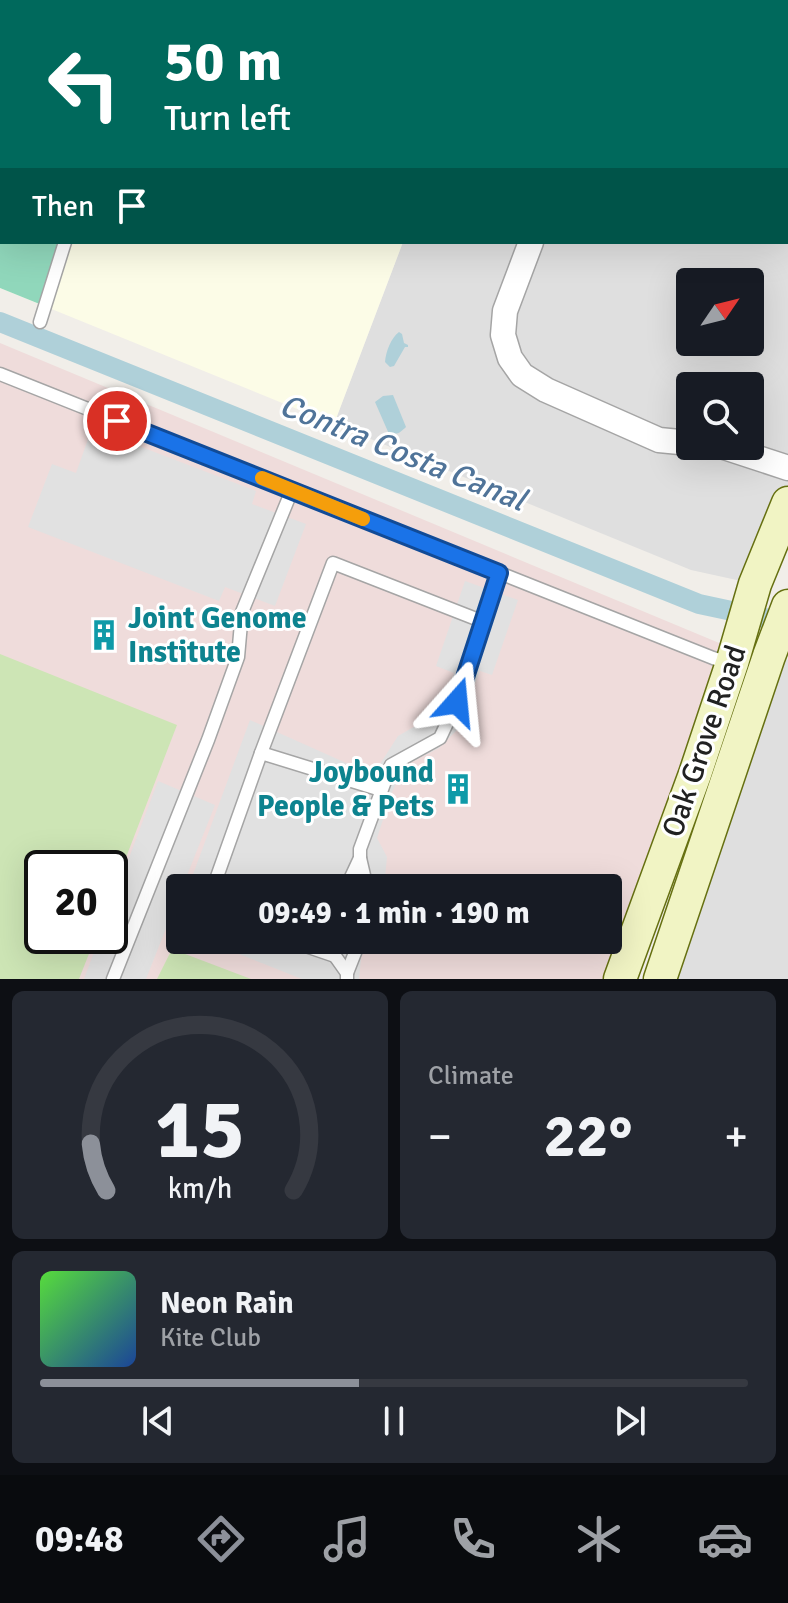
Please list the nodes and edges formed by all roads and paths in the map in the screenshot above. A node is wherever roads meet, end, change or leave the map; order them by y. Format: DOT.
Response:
graph roads {
  1 [pos="64,244"];
  2 [pos="530,244"];
  3 [pos="40,322"];
  4 [pos="0,374"];
  5 [pos="676,442"];
  6 [pos="764,460"];
  7 [pos="788,468"];
  8 [pos="292,490"];
  9 [pos="788,503"];
  10 [pos="499,573"];
  11 [pos="788,606"];
  12 [pos="484,622"];
  13 [pos="732,663"];
  14 [pos="261,753"];
  15 [pos="728,778"];
  16 [pos="381,790"];
  17 [pos="360,858"];
  18 [pos="218,874"];
  19 [pos="353,874"];
  20 [pos="364,874"];
  21 [pos="329,954"];
  22 [pos="355,954"];
  23 [pos="335,956"];
  24 [pos="347,976"];
  25 [pos="113,979"];
  26 [pos="620,979"];
  27 [pos="660,979"];
  1 -- 3 [label="lane"];
  2 -- 5 [label="street"];
  4 -- 8 [label="lane"];
  6 -- 7 [label="street"];
  8 -- 10 [label="lane"];
  8 -- 25 [label="lane"];
  9 -- 13 [label="main road, Oak Grove Road"];
  10 -- 12 [label="lane"];
  10 -- 13 [label="lane"];
  11 -- 15 [label="main road, Oak Grove Road"];
  12 -- 14 [label="lane"];
  12 -- 16 [label="lane"];
  13 -- 15 [label="main road"];
  13 -- 26 [label="main road, Oak Grove Road"];
  14 -- 16 [label="lane"];
  14 -- 18 [label="lane"];
  15 -- 27 [label="main road, Oak Grove Road"];
  16 -- 17 [label="lane"];
  17 -- 19 [label="lane"];
  17 -- 20 [label="lane"];
  21 -- 23 [label="lane"];
  22 -- 24 [label="lane"];
  23 -- 24 [label="lane"];
}
